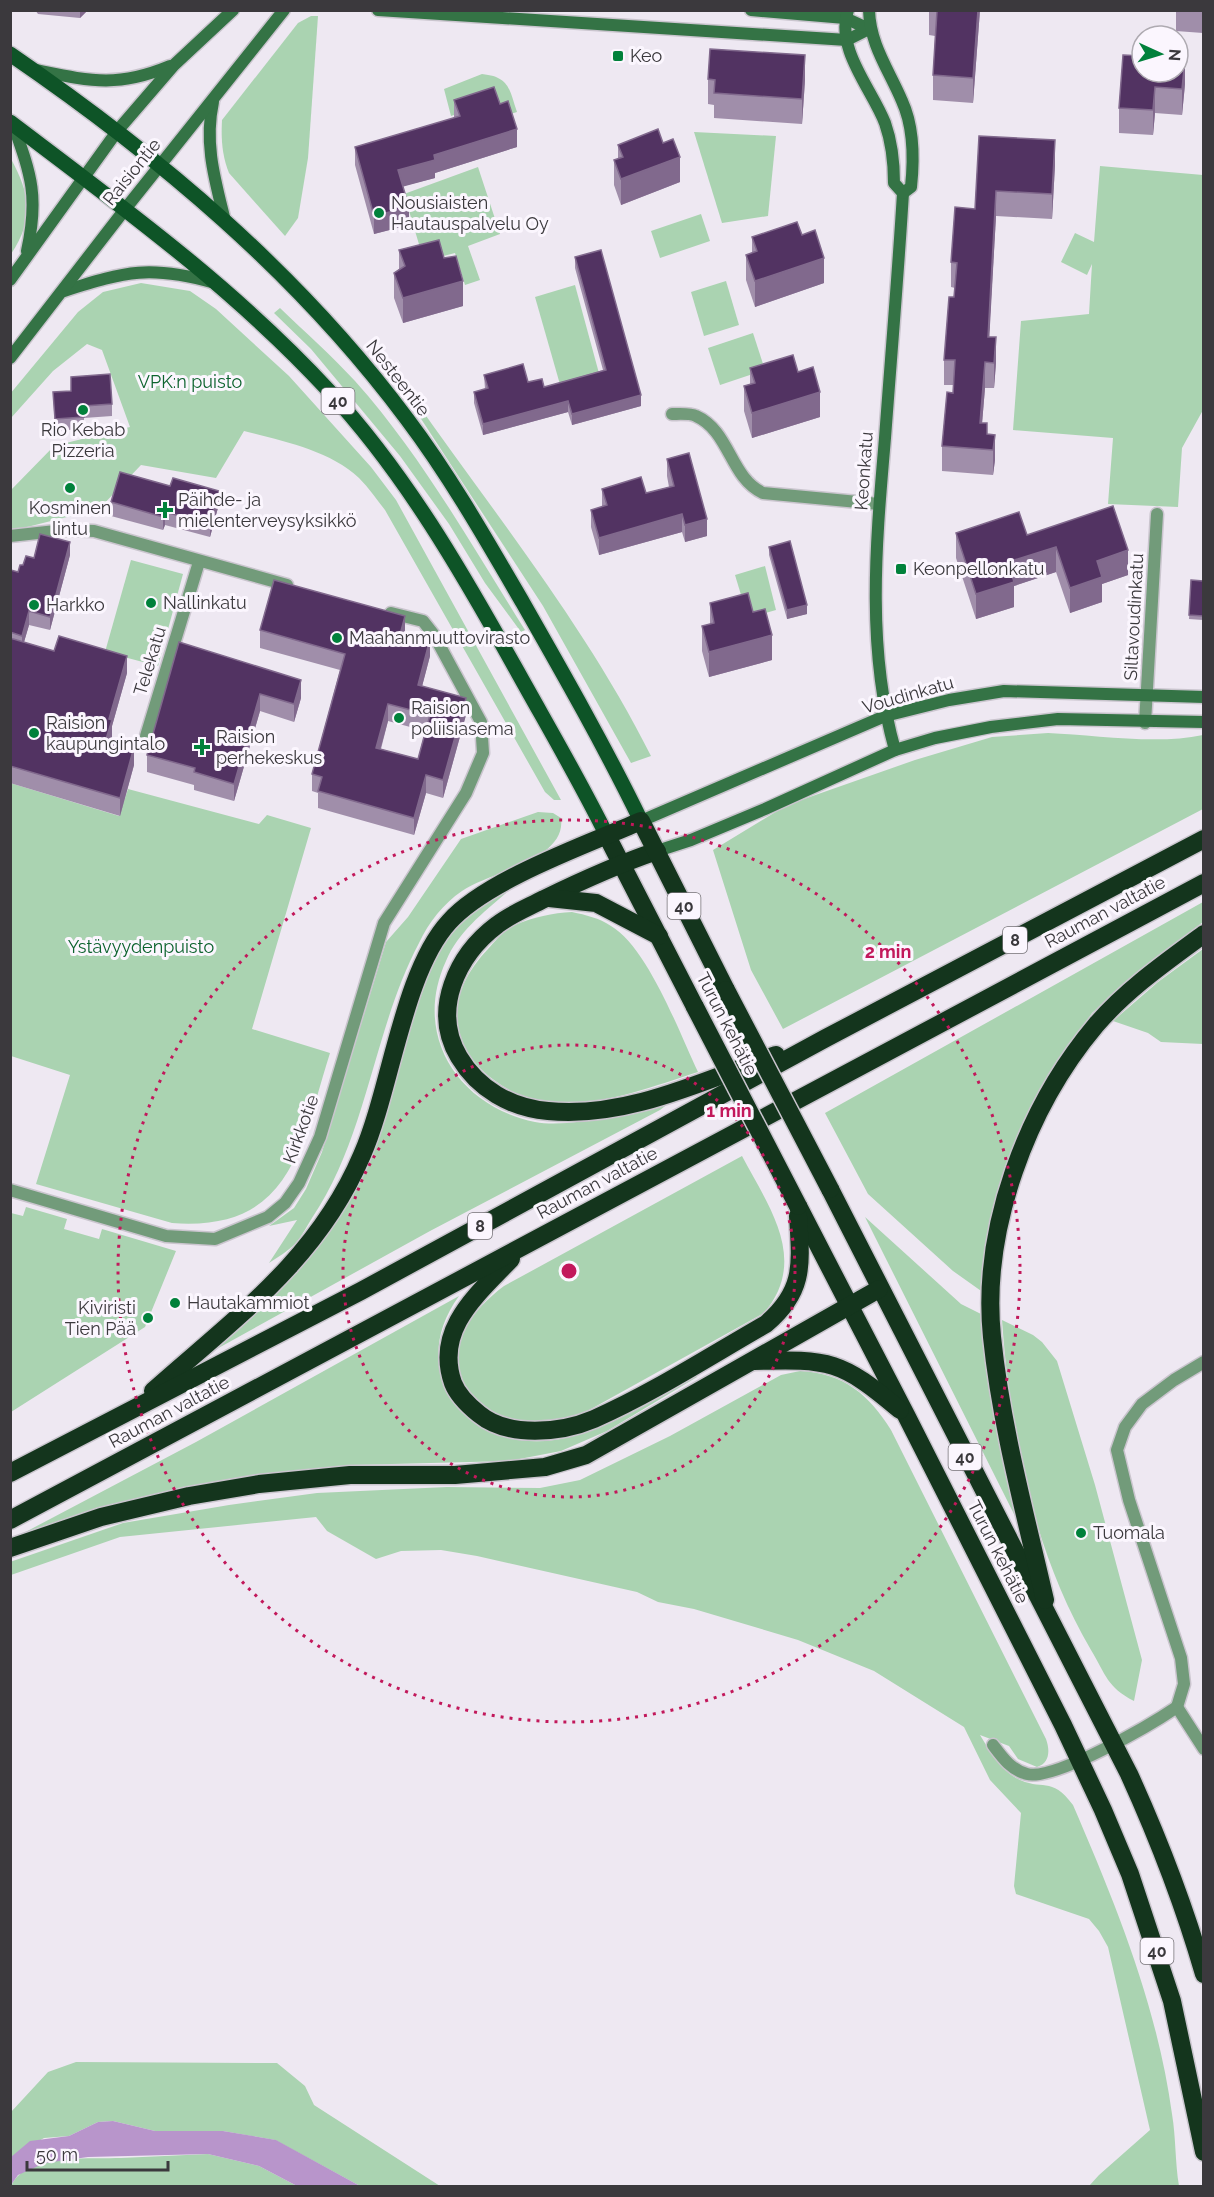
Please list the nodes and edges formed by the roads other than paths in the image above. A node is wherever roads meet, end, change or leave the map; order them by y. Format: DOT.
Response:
graph roads {
  1 [pos="233,10"];
  2 [pos="284,10"];
  3 [pos="378,10"];
  4 [pos="751,10"];
  5 [pos="869,10"];
  6 [pos="847,14"];
  7 [pos="869,29"];
  8 [pos="847,40"];
  9 [pos="10,54"];
  10 [pos="174,65"];
  11 [pos="34,70"];
  12 [pos="214,98"];
  13 [pos="12,123"];
  14 [pos="118,130"];
  15 [pos="162,165"];
  16 [pos="83,176"];
  17 [pos="903,193"];
  18 [pos="126,208"];
  19 [pos="225,221"];
  20 [pos="26,258"];
  21 [pos="10,280"];
  22 [pos="219,284"];
  23 [pos="64,291"];
  24 [pos="10,358"];
  25 [pos="672,414"];
  26 [pos="879,504"];
  27 [pos="1157,513"];
  28 [pos="10,536"];
  29 [pos="200,562"];
  30 [pos="300,589"];
  31 [pos="378,609"];
  32 [pos="1148,696"];
  33 [pos="1203,697"];
  34 [pos="885,716"];
  35 [pos="1203,722"];
  36 [pos="1145,723"];
  37 [pos="146,736"];
  38 [pos="895,750"];
  39 [pos="641,821"];
  40 [pos="607,836"];
  41 [pos="1203,839"];
  42 [pos="657,851"];
  43 [pos="621,863"];
  44 [pos="1203,883"];
  45 [pos="548,897"];
  46 [pos="1203,934"];
  47 [pos="659,936"];
  48 [pos="826,1038"];
  49 [pos="10,1190"];
  50 [pos="798,1206"];
  51 [pos="522,1246"];
  52 [pos="879,1289"];
  53 [pos="850,1305"];
  54 [pos="751,1362"];
  55 [pos="1203,1362"];
  56 [pos="132,1410"];
  57 [pos="906,1414"];
  58 [pos="10,1473"];
  59 [pos="10,1520"];
  60 [pos="10,1548"];
  61 [pos="1050,1625"];
  62 [pos="1177,1707"];
  63 [pos="1113,1744"];
  64 [pos="993,1745"];
  65 [pos="1203,1749"];
  66 [pos="1079,1760"];
  67 [pos="1203,1974"];
  68 [pos="1203,2152"];
  1 -- 10 [label="main road, Raisiontie"];
  2 -- 12 [label="main road, Raisiontie"];
  3 -- 8 [label="main road"];
  4 -- 6 [label="main road"];
  5 -- 7 [label="main road"];
  6 -- 7 [label="main road"];
  6 -- 8 [label="main road, Keonkatu"];
  7 -- 8 [label="main road"];
  7 -- 17 [label="main road, Keonkatu"];
  8 -- 17 [label="main road, Keonkatu"];
  9 -- 11 [label="main road, Nesteentie / 40"];
  10 -- 11 [label="main road"];
  10 -- 14 [label="main road, Raisiontie"];
  11 -- 14 [label="main road, Nesteentie / 40"];
  12 -- 15 [label="main road, Raisiontie"];
  12 -- 19 [label="main road"];
  13 -- 16 [label="main road, 40"];
  13 -- 20 [label="main road"];
  14 -- 15 [label="main road, Nesteentie / 40"];
  14 -- 16 [label="main road, Raisiontie"];
  15 -- 18 [label="main road, Raisiontie"];
  15 -- 19 [label="main road, Nesteentie / 40"];
  16 -- 18 [label="main road, 40"];
  16 -- 20 [label="main road, Raisiontie"];
  17 -- 26 [label="main road, Keonkatu"];
  18 -- 22 [label="main road, 40"];
  18 -- 23 [label="main road, Raisiontie"];
  19 -- 39 [label="main road, Nesteentie / 40"];
  20 -- 21 [label="main road, Raisiontie"];
  22 -- 23 [label="main road"];
  22 -- 40 [label="main road, 40"];
  23 -- 24 [label="main road, Raisiontie"];
  25 -- 26 [label="street"];
  26 -- 34 [label="main road, Keonkatu"];
  27 -- 32 [label="street, Siltavoudinkatu"];
  28 -- 29 [label="street"];
  29 -- 30 [label="street"];
  29 -- 37 [label="street, Telekatu"];
  31 -- 49 [label="street, Kirkkotie"];
  32 -- 33 [label="main road, Voudinkatu"];
  32 -- 34 [label="main road, Voudinkatu"];
  32 -- 36 [label="street, Siltavoudinkatu"];
  34 -- 38 [label="main road, Keonkatu"];
  34 -- 39 [label="main road, Voudinkatu"];
  35 -- 36 [label="main road"];
  36 -- 38 [label="main road"];
  38 -- 42 [label="main road"];
  39 -- 40 [label="highway"];
  39 -- 42 [label="highway, Turun kehätie / 40"];
  40 -- 43 [label="highway, Turun kehätie / 40"];
  40 -- 56 [label="highway"];
  41 -- 48 [label="highway, Rauman valtatie / 8"];
  42 -- 43 [label="highway"];
  42 -- 52 [label="highway, Turun kehätie / 40, bridge"];
  43 -- 45 [label="highway"];
  43 -- 47 [label="highway, Turun kehätie / 40"];
  44 -- 51 [label="highway, Rauman valtatie / 8"];
  45 -- 47 [label="highway"];
  45 -- 48 [label="highway"];
  46 -- 61 [label="highway"];
  47 -- 50 [label="highway, Turun kehätie / 40, bridge"];
  48 -- 56 [label="highway, Rauman valtatie / 8"];
  50 -- 51 [label="highway"];
  50 -- 53 [label="highway, Turun kehätie / 40"];
  51 -- 59 [label="highway, Rauman valtatie / 8"];
  52 -- 53 [label="highway"];
  52 -- 61 [label="highway, Turun kehätie / 40"];
  53 -- 54 [label="highway"];
  53 -- 57 [label="highway, Turun kehätie / 40"];
  54 -- 57 [label="highway"];
  54 -- 60 [label="highway"];
  55 -- 62 [label="street"];
  56 -- 58 [label="highway, Rauman valtatie / 8"];
  57 -- 66 [label="highway, Turun kehätie / 40"];
  61 -- 63 [label="highway, Turun kehätie / 40"];
  62 -- 63 [label="street"];
  62 -- 65 [label="street"];
  63 -- 66 [label="street"];
  63 -- 67 [label="highway, Turun kehätie / 40"];
  64 -- 66 [label="street"];
  66 -- 68 [label="highway, Turun kehätie / 40"];
}
